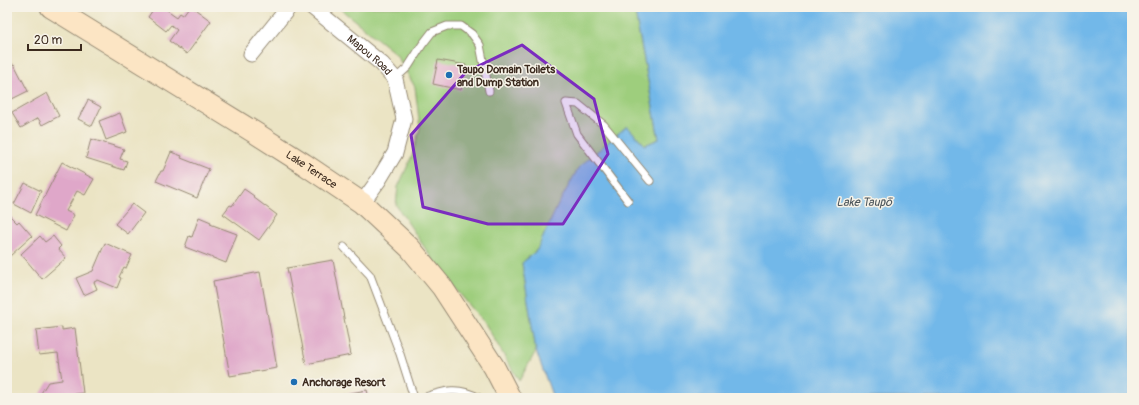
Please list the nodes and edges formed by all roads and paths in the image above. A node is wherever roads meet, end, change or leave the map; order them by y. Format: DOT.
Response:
graph roads {
  1 [pos="51,7"];
  2 [pos="289,7"];
  3 [pos="312,7"];
  4 [pos="251,54"];
  5 [pos="395,79"];
  6 [pos="489,92"];
  7 [pos="650,181"];
  8 [pos="628,201"];
  9 [pos="362,203"];
  10 [pos="344,247"];
  11 [pos="414,398"];
  12 [pos="422,398"];
  13 [pos="479,398"];
  14 [pos="510,398"];
  1 -- 9 [label="main road, Lake Terrace"];
  2 -- 4 [label="street"];
  3 -- 5 [label="street, Mapou Road"];
  5 -- 6 [label="lane"];
  5 -- 9 [label="street, Mapou Road"];
  7 -- 8 [label="lane"];
  9 -- 14 [label="main road, Lake Terrace"];
  10 -- 11 [label="lane"];
  12 -- 13 [label="lane"];
}
